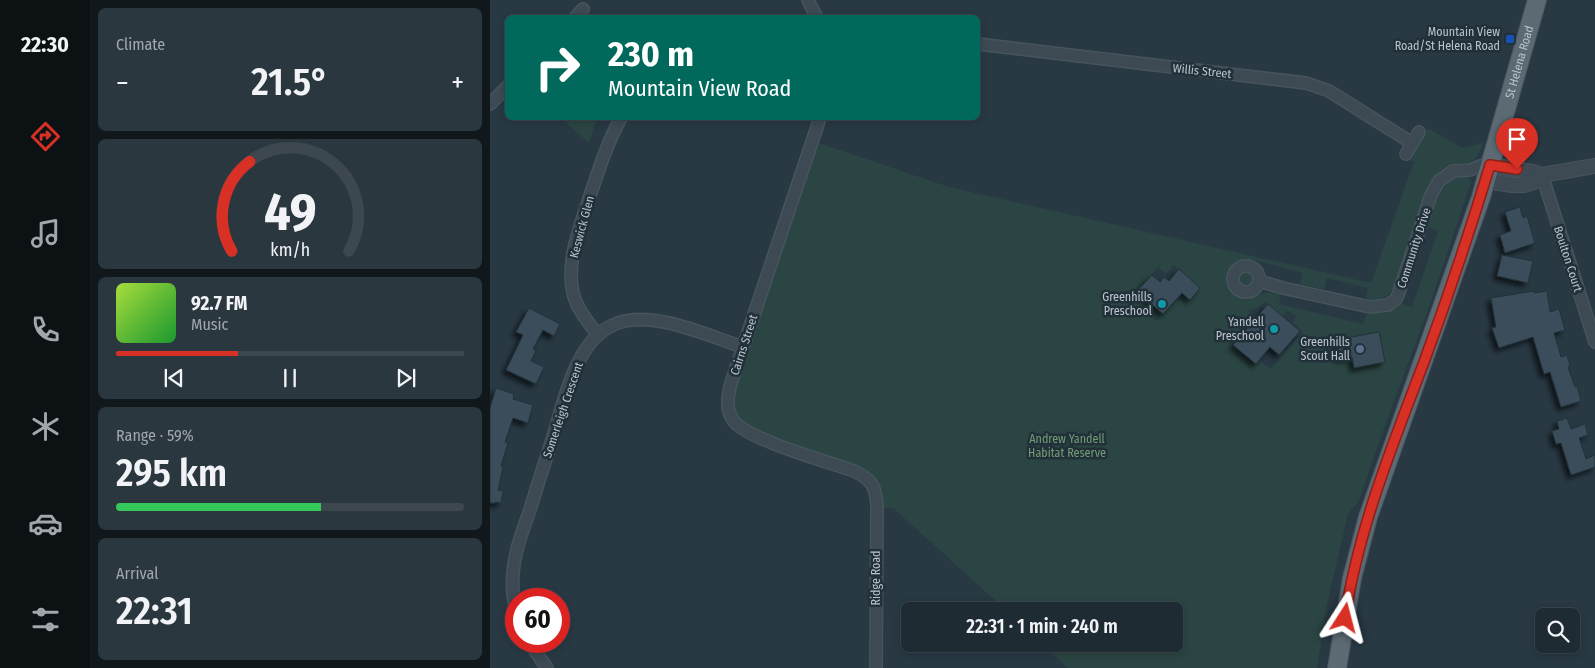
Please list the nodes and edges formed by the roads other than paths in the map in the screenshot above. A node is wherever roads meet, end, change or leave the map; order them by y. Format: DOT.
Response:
graph roads {
  1 [pos="808,0"];
  2 [pos="1537,0"];
  3 [pos="816,15"];
  4 [pos="980,44"];
  5 [pos="505,89"];
  6 [pos="490,104"];
  7 [pos="619,120"];
  8 [pos="819,120"];
  9 [pos="1419,132"];
  10 [pos="1412,143"];
  11 [pos="1406,154"];
  12 [pos="1595,166"];
  13 [pos="1470,170"];
  14 [pos="1488,173"];
  15 [pos="1542,175"];
  16 [pos="1259,281"];
  17 [pos="598,335"];
  18 [pos="1595,342"];
  19 [pos="743,347"];
  20 [pos="874,488"];
  21 [pos="513,588"];
  22 [pos="536,653"];
  23 [pos="547,668"];
  24 [pos="876,668"];
  25 [pos="1337,668"];
  1 -- 3 [label="street"];
  2 -- 14 [label="main road, St Helena Road"];
  4 -- 10 [label="street, Willis Street"];
  5 -- 6 [label="street"];
  7 -- 17 [label="street, Keswick Glen"];
  8 -- 19 [label="street, Cairns Street"];
  9 -- 10 [label="street"];
  10 -- 11 [label="street"];
  12 -- 15 [label="street"];
  13 -- 14 [label="street, Community Drive"];
  13 -- 14 [label="street"];
  13 -- 16 [label="street, Community Drive"];
  14 -- 15 [label="street"];
  14 -- 25 [label="main road, St Helena Road"];
  15 -- 18 [label="street, Boulton Court"];
  17 -- 19 [label="street, Somerleigh Crescent"];
  17 -- 21 [label="street, Somerleigh Crescent"];
  19 -- 20 [label="street, Cairns Street"];
  20 -- 24 [label="street, Ridge Road"];
  22 -- 23 [label="street"];
}
